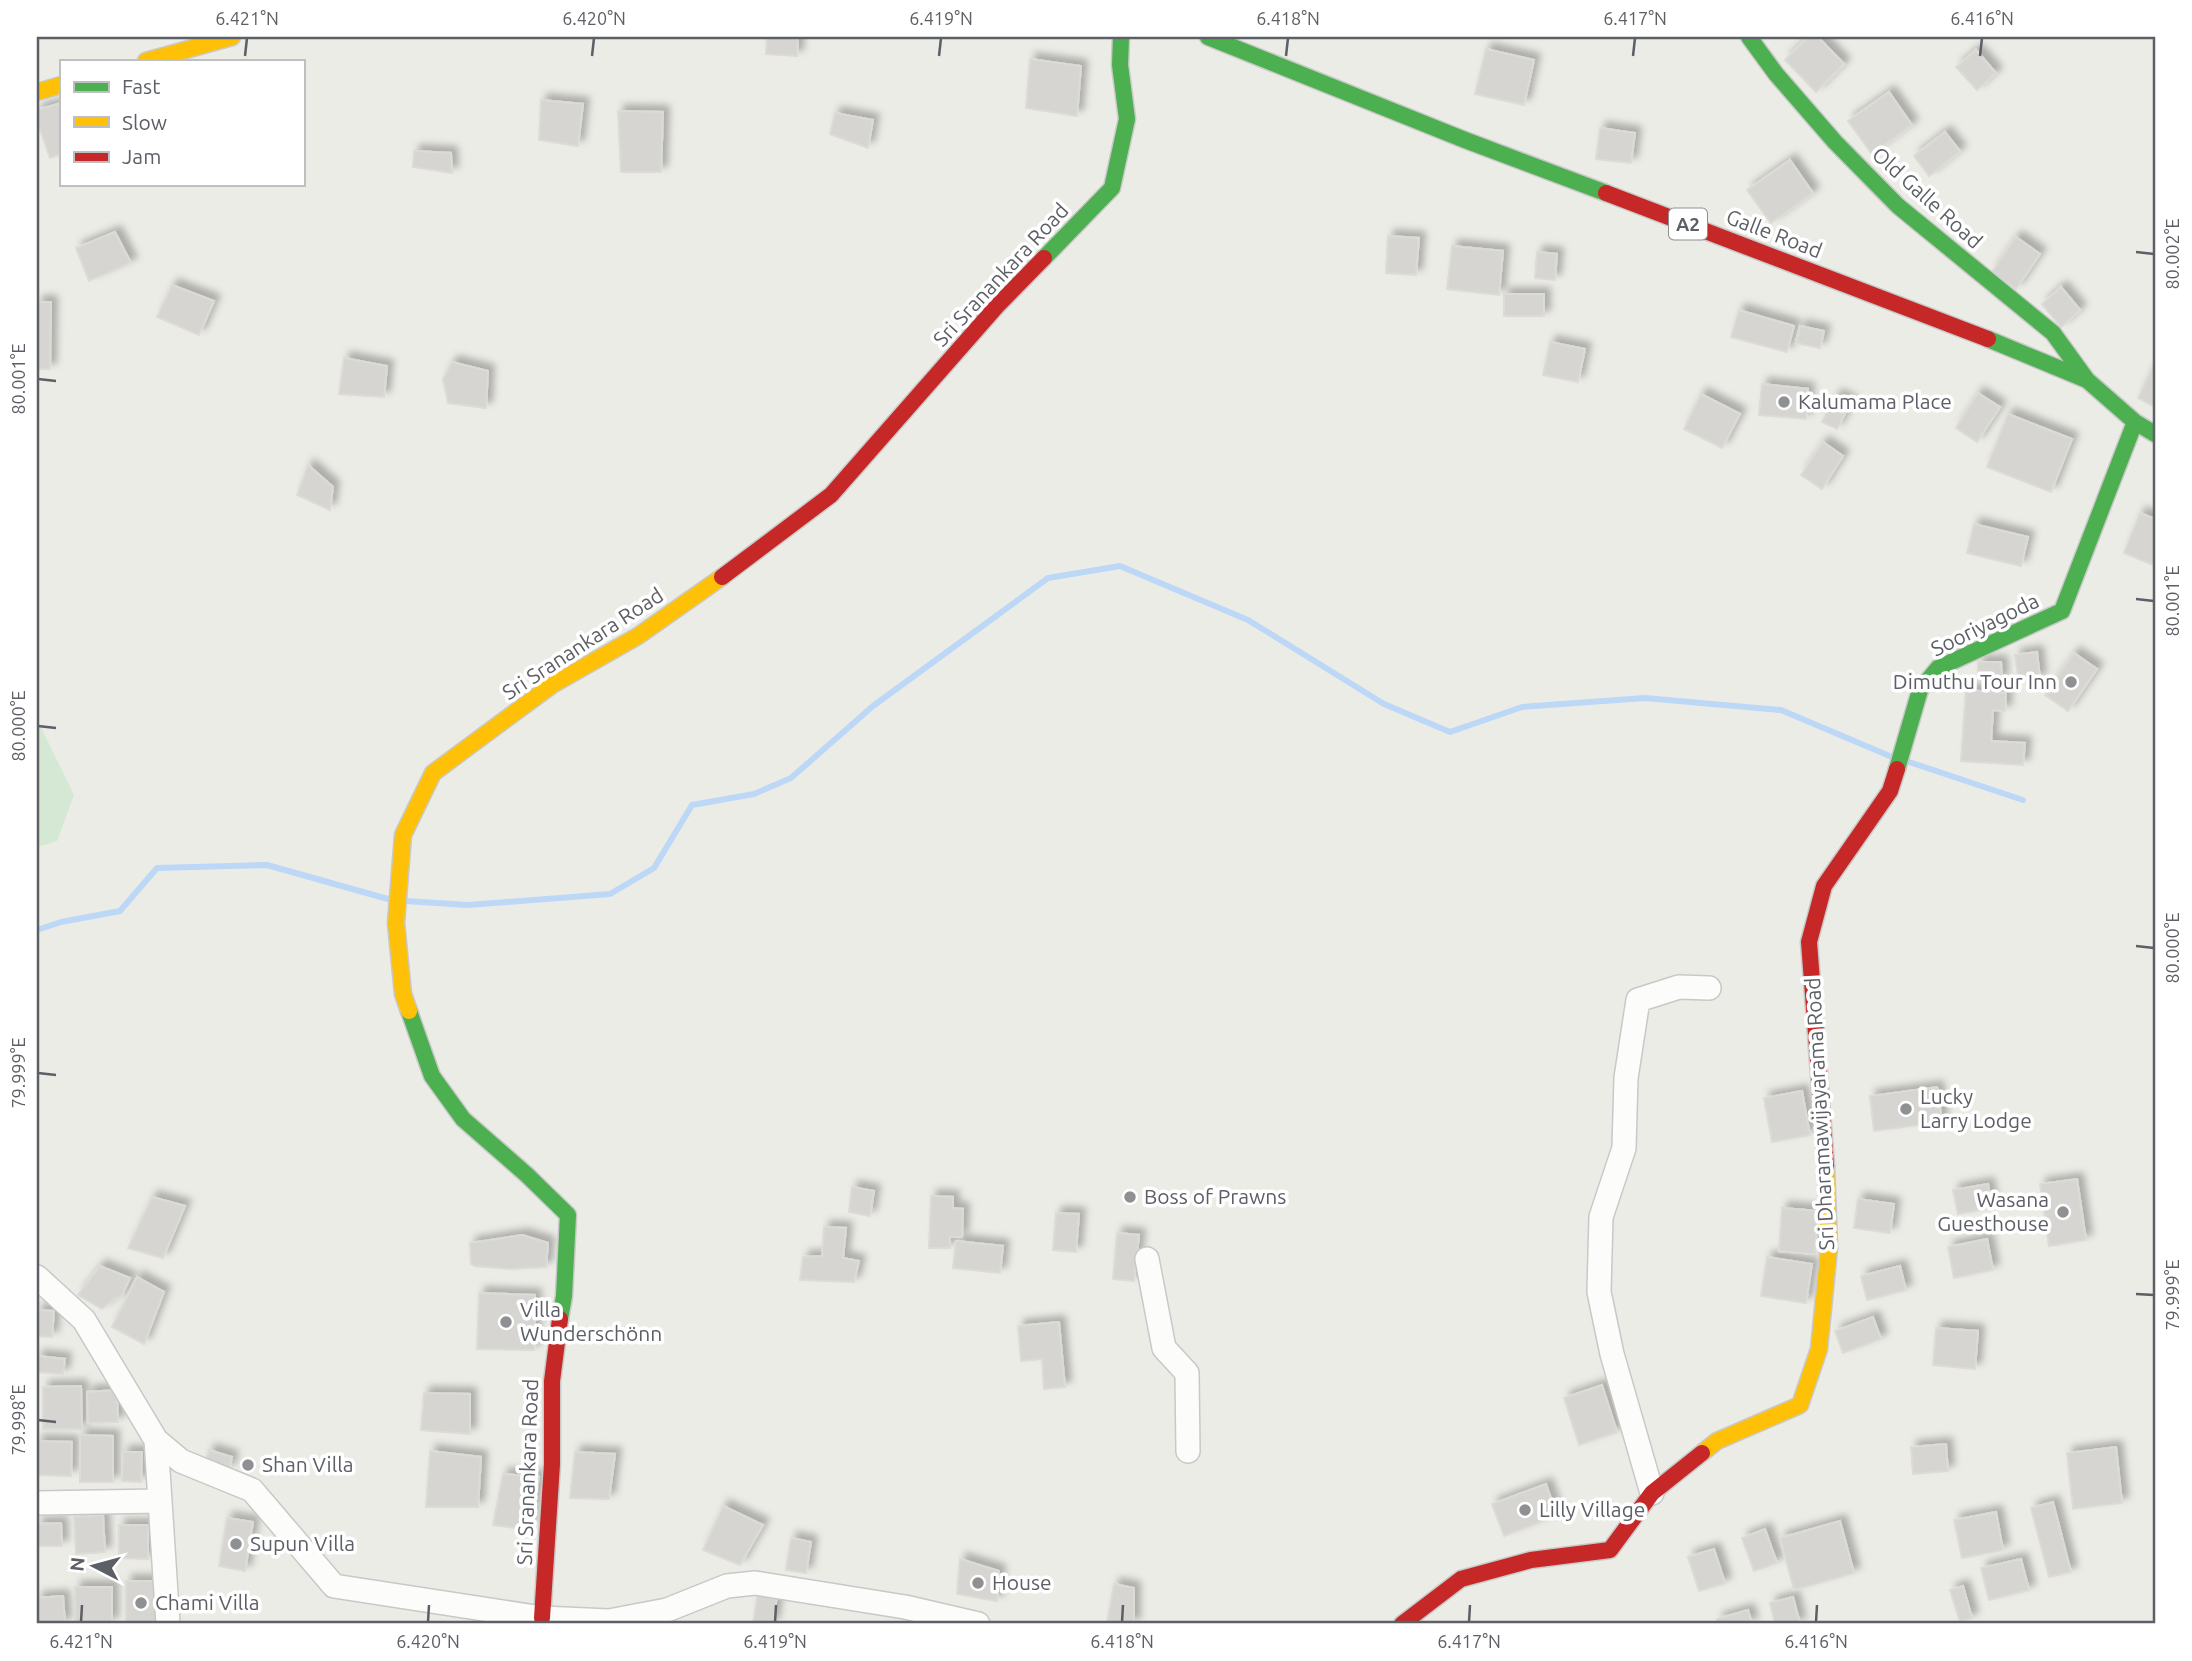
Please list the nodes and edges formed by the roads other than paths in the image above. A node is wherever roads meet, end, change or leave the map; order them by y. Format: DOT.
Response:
graph roads {
  1 [pos="232,37"];
  2 [pos="1121,37"];
  3 [pos="1208,37"];
  4 [pos="1748,37"];
  5 [pos="150,60"];
  6 [pos="60,85"];
  7 [pos="37,92"];
  8 [pos="2087,380"];
  9 [pos="2135,422"];
  10 [pos="2155,433"];
  11 [pos="1890,791"];
  12 [pos="1709,988"];
  13 [pos="1147,1259"];
  14 [pos="37,1277"];
  15 [pos="156,1440"];
  16 [pos="1188,1451"];
  17 [pos="1652,1493"];
  18 [pos="160,1501"];
  19 [pos="37,1503"];
  20 [pos="541,1618"];
  21 [pos="168,1624"];
  22 [pos="978,1624"];
  23 [pos="1402,1624"];
  1 -- 5 [label="main road"];
  2 -- 20 [label="main road, Sri Sranankara Road"];
  3 -- 8 [label="main road, Galle Road / A2"];
  4 -- 8 [label="main road, Old Galle Road"];
  6 -- 7 [label="main road"];
  8 -- 9 [label="main road, Galle Road / A2"];
  9 -- 10 [label="main road, Galle Road / A2"];
  9 -- 11 [label="main road, Sooriyagoda"];
  11 -- 17 [label="main road, Sri Dharamawijayarama Road"];
  12 -- 17 [label="street"];
  13 -- 16 [label="street"];
  14 -- 15 [label="street"];
  15 -- 18 [label="street"];
  15 -- 20 [label="street"];
  17 -- 23 [label="main road, Sri Dharamawijayarama Road"];
  18 -- 19 [label="street"];
  18 -- 21 [label="street"];
  20 -- 22 [label="street"];
}
